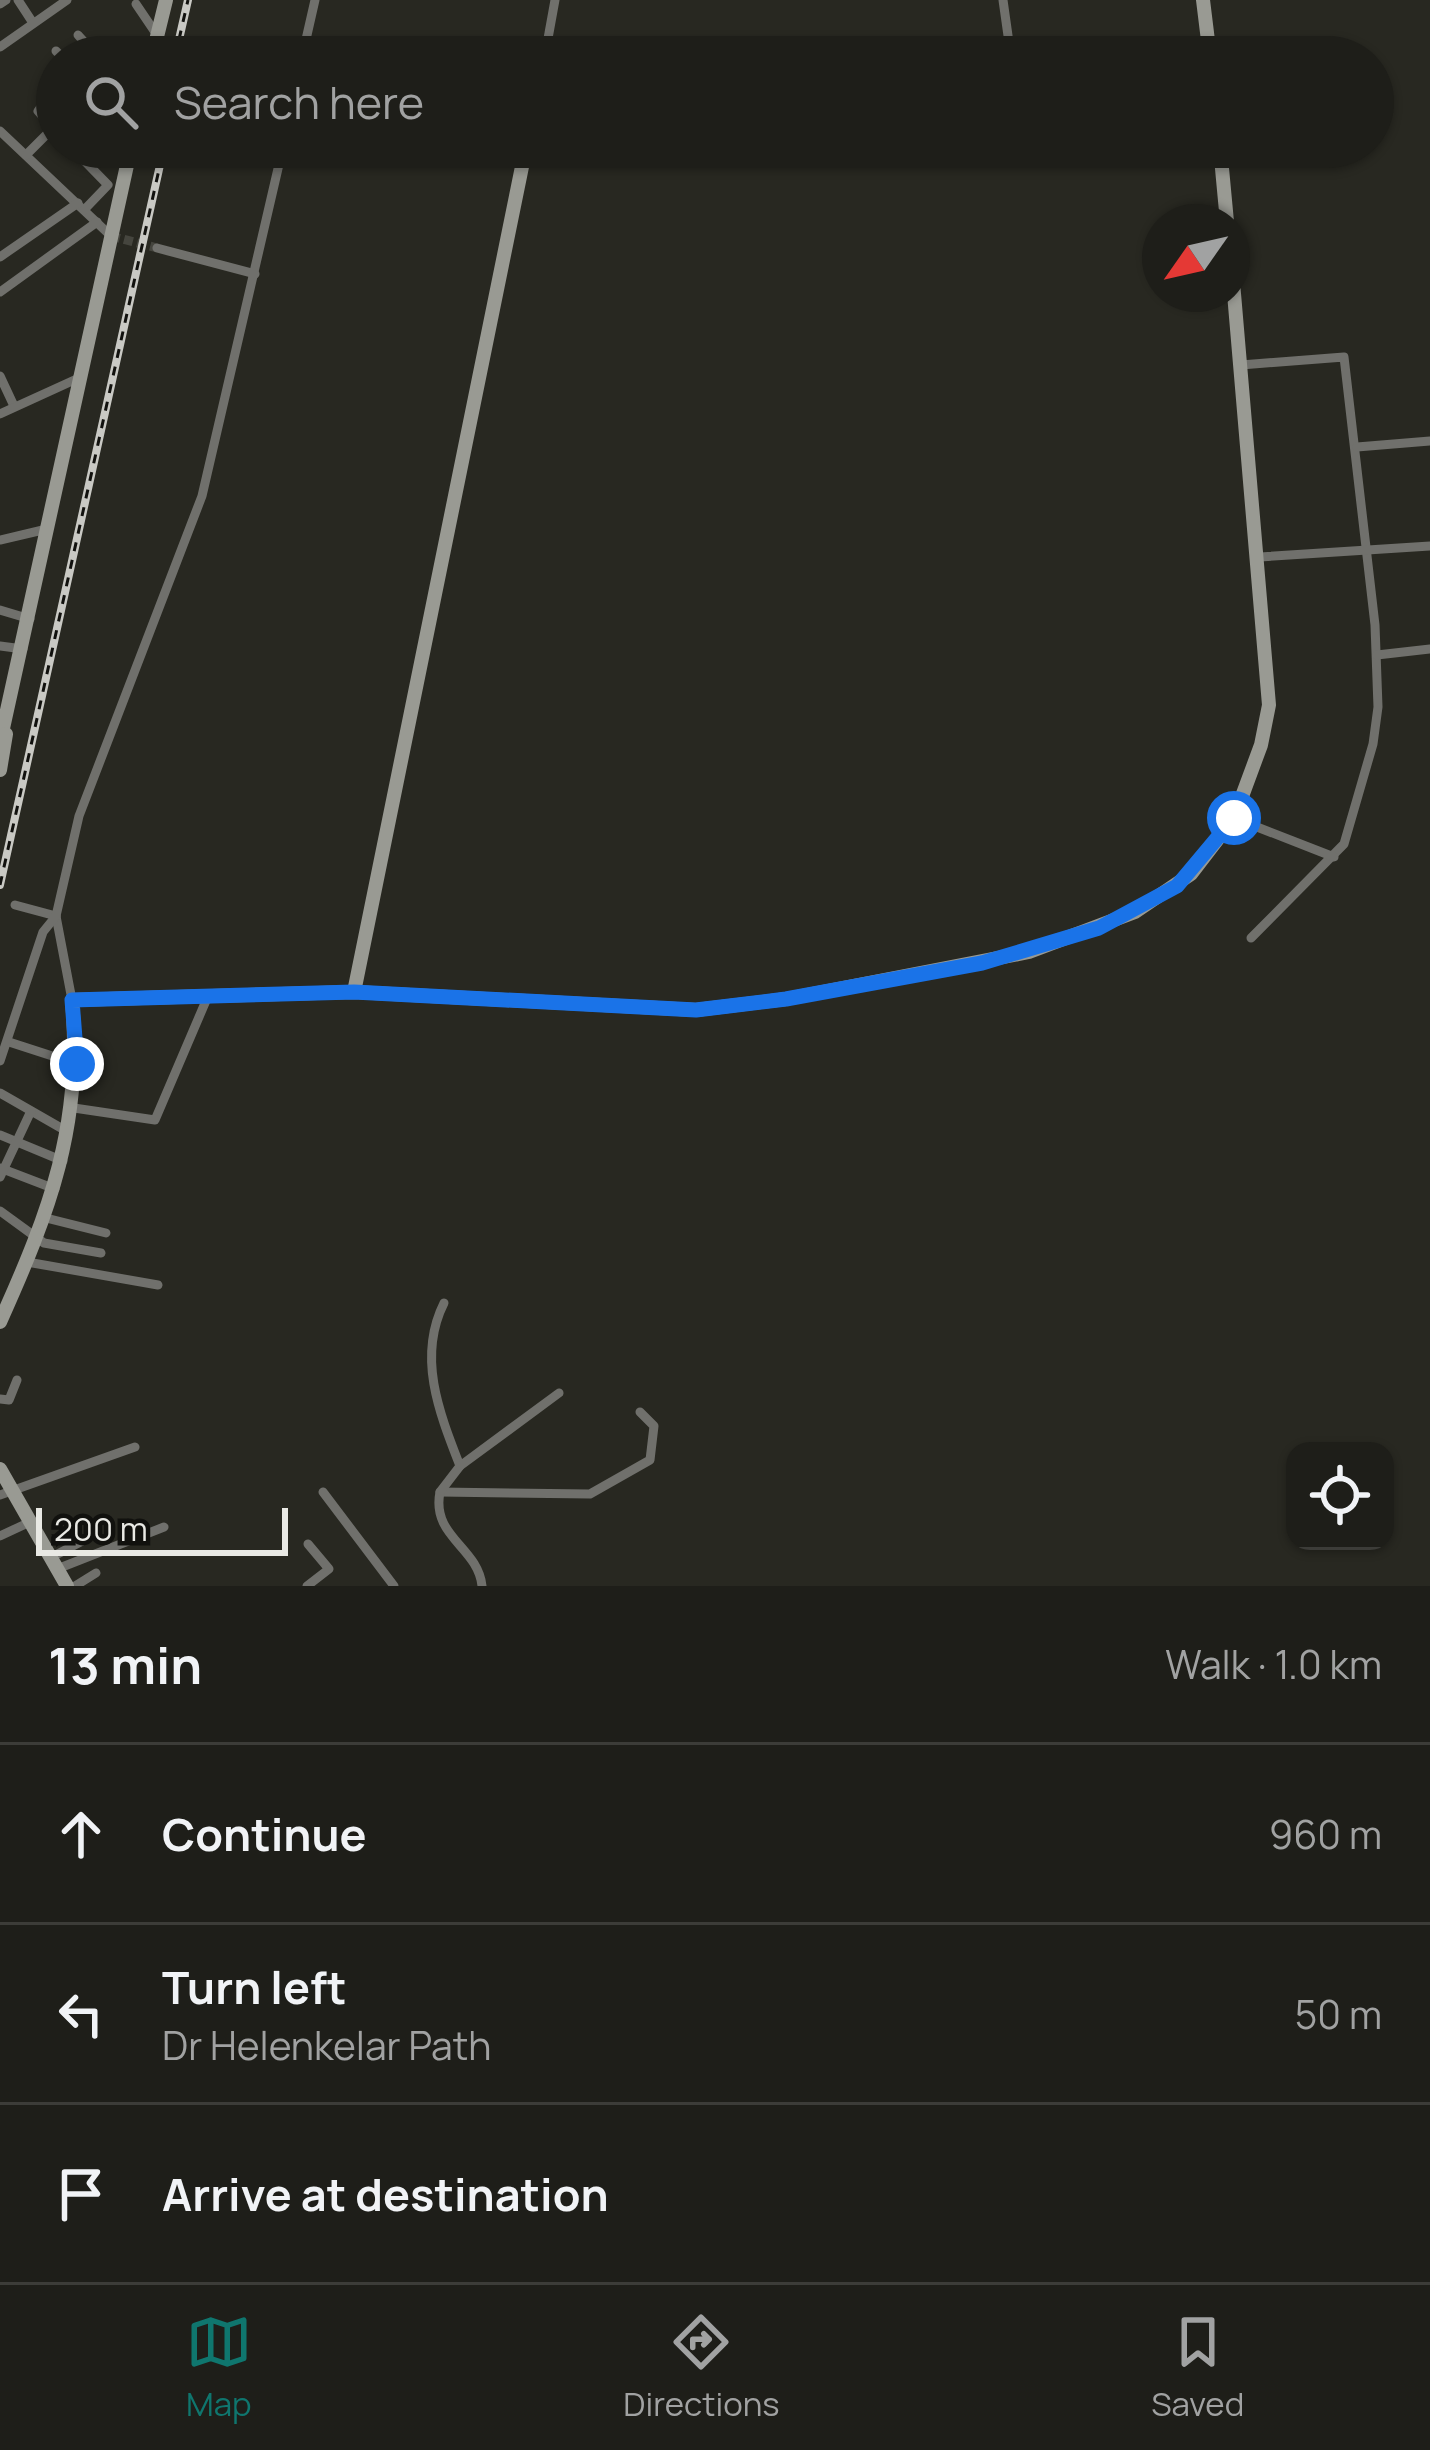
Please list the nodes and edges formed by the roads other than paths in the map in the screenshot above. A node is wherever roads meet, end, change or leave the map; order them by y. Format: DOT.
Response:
graph roads {
  1 [pos="17,0"];
  2 [pos="67,0"];
  3 [pos="166,0"];
  4 [pos="315,0"];
  5 [pos="555,0"];
  6 [pos="1003,0"];
  7 [pos="1203,0"];
  8 [pos="136,4"];
  9 [pos="33,23"];
  10 [pos="158,35"];
  11 [pos="307,36"];
  12 [pos="548,36"];
  13 [pos="1008,36"];
  14 [pos="1207,36"];
  15 [pos="0,47"];
  16 [pos="0,130"];
  17 [pos="36,147"];
  18 [pos="26,155"];
  19 [pos="36,164"];
  20 [pos="40,168"];
  21 [pos="91,168"];
  22 [pos="125,168"];
  23 [pos="278,168"];
  24 [pos="522,168"];
  25 [pos="1222,168"];
  26 [pos="1225,204"];
  27 [pos="81,207"];
  28 [pos="97,222"];
  29 [pos="110,236"];
  30 [pos="157,248"];
  31 [pos="0,257"];
  32 [pos="255,274"];
  33 [pos="0,292"];
  34 [pos="1236,312"];
  35 [pos="1241,365"];
  36 [pos="0,376"];
  37 [pos="81,377"];
  38 [pos="14,406"];
  39 [pos="0,414"];
  40 [pos="1430,441"];
  41 [pos="1358,447"];
  42 [pos="49,528"];
  43 [pos="0,540"];
  44 [pos="1430,546"];
  45 [pos="1368,550"];
  46 [pos="1260,557"];
  47 [pos="0,610"];
  48 [pos="30,619"];
  49 [pos="0,646"];
  50 [pos="23,649"];
  51 [pos="1430,649"];
  52 [pos="1377,655"];
  53 [pos="7,697"];
  54 [pos="2,736"];
  55 [pos="0,770"];
  56 [pos="1234,818"];
  57 [pos="1334,856"];
  58 [pos="15,905"];
  59 [pos="56,916"];
  60 [pos="1251,938"];
  61 [pos="354,992"];
  62 [pos="208,997"];
  63 [pos="72,1000"];
  64 [pos="9,1042"];
  65 [pos="0,1061"];
  66 [pos="77,1064"];
  67 [pos="0,1094"];
  68 [pos="74,1108"];
  69 [pos="31,1111"];
  70 [pos="68,1132"];
  71 [pos="0,1135"];
  72 [pos="14,1140"];
  73 [pos="63,1161"];
  74 [pos="1,1172"];
  75 [pos="55,1189"];
  76 [pos="0,1211"];
  77 [pos="46,1217"];
  78 [pos="106,1233"];
  79 [pos="38,1239"];
  80 [pos="101,1253"];
  81 [pos="27,1262"];
  82 [pos="158,1285"];
  83 [pos="5,1295"];
  84 [pos="444,1303"];
  85 [pos="1,1317"];
  86 [pos="17,1380"];
  87 [pos="559,1393"];
  88 [pos="0,1400"];
  89 [pos="640,1412"];
  90 [pos="135,1447"];
  91 [pos="460,1466"];
  92 [pos="0,1468"];
  93 [pos="323,1492"];
  94 [pos="440,1492"];
  95 [pos="6,1493"];
  96 [pos="30,1524"];
  97 [pos="164,1527"];
  98 [pos="6,1536"];
  99 [pos="88,1538"];
  100 [pos="308,1544"];
  101 [pos="95,1573"];
  102 [pos="61,1578"];
  103 [pos="308,1586"];
  104 [pos="394,1586"];
  105 [pos="482,1586"];
  1 -- 9 [label="street"];
  2 -- 9 [label="street"];
  3 -- 10 [label="street"];
  4 -- 11 [label="street"];
  5 -- 12 [label="street"];
  6 -- 13 [label="street"];
  7 -- 14 [label="street"];
  8 -- 10 [label="street"];
  9 -- 15 [label="street"];
  16 -- 18 [label="street"];
  17 -- 18 [label="street"];
  18 -- 19 [label="street"];
  20 -- 27 [label="street"];
  21 -- 27 [label="street"];
  22 -- 29 [label="street"];
  23 -- 32 [label="street"];
  24 -- 61 [label="street"];
  25 -- 26 [label="street"];
  27 -- 28 [label="street"];
  27 -- 31 [label="street"];
  28 -- 29 [label="street"];
  28 -- 33 [label="street"];
  29 -- 37 [label="street"];
  30 -- 32 [label="street"];
  32 -- 59 [label="street"];
  34 -- 35 [label="street"];
  35 -- 41 [label="street"];
  35 -- 46 [label="street"];
  36 -- 38 [label="street"];
  37 -- 38 [label="street"];
  37 -- 42 [label="street"];
  38 -- 39 [label="street"];
  40 -- 41 [label="street"];
  41 -- 45 [label="street"];
  42 -- 43 [label="street"];
  42 -- 48 [label="street"];
  44 -- 45 [label="street"];
  45 -- 46 [label="street"];
  45 -- 52 [label="street"];
  46 -- 56 [label="street"];
  47 -- 48 [label="street"];
  48 -- 50 [label="street"];
  49 -- 50 [label="street"];
  50 -- 53 [label="street"];
  51 -- 52 [label="street"];
  52 -- 57 [label="street"];
  53 -- 54 [label="street"];
  54 -- 55 [label="street"];
  56 -- 57 [label="street"];
  56 -- 61 [label="street"];
  57 -- 60 [label="street"];
  58 -- 59 [label="street"];
  59 -- 63 [label="street"];
  59 -- 64 [label="street"];
  61 -- 62 [label="street"];
  62 -- 63 [label="street"];
  62 -- 68 [label="street"];
  63 -- 66 [label="street"];
  64 -- 65 [label="street"];
  64 -- 66 [label="street"];
  66 -- 68 [label="street"];
  67 -- 69 [label="street"];
  68 -- 70 [label="street"];
  69 -- 70 [label="street"];
  69 -- 72 [label="street"];
  70 -- 73 [label="street"];
  71 -- 72 [label="street"];
  72 -- 73 [label="street"];
  72 -- 74 [label="street"];
  73 -- 75 [label="street"];
  74 -- 75 [label="street"];
  75 -- 77 [label="street"];
  76 -- 79 [label="street"];
  77 -- 78 [label="street"];
  77 -- 79 [label="street"];
  79 -- 80 [label="street"];
  79 -- 81 [label="street"];
  81 -- 82 [label="street"];
  81 -- 83 [label="street"];
  83 -- 85 [label="street"];
  84 -- 91 [label="street"];
  86 -- 88 [label="street"];
  87 -- 91 [label="street"];
  89 -- 94 [label="street"];
  90 -- 95 [label="street"];
  91 -- 94 [label="street"];
  92 -- 95 [label="street"];
  93 -- 104 [label="street"];
  94 -- 105 [label="street"];
  95 -- 96 [label="street"];
  96 -- 98 [label="street"];
  96 -- 102 [label="street"];
  97 -- 102 [label="street"];
  99 -- 102 [label="street"];
  100 -- 103 [label="street"];
  101 -- 102 [label="street"];
}
